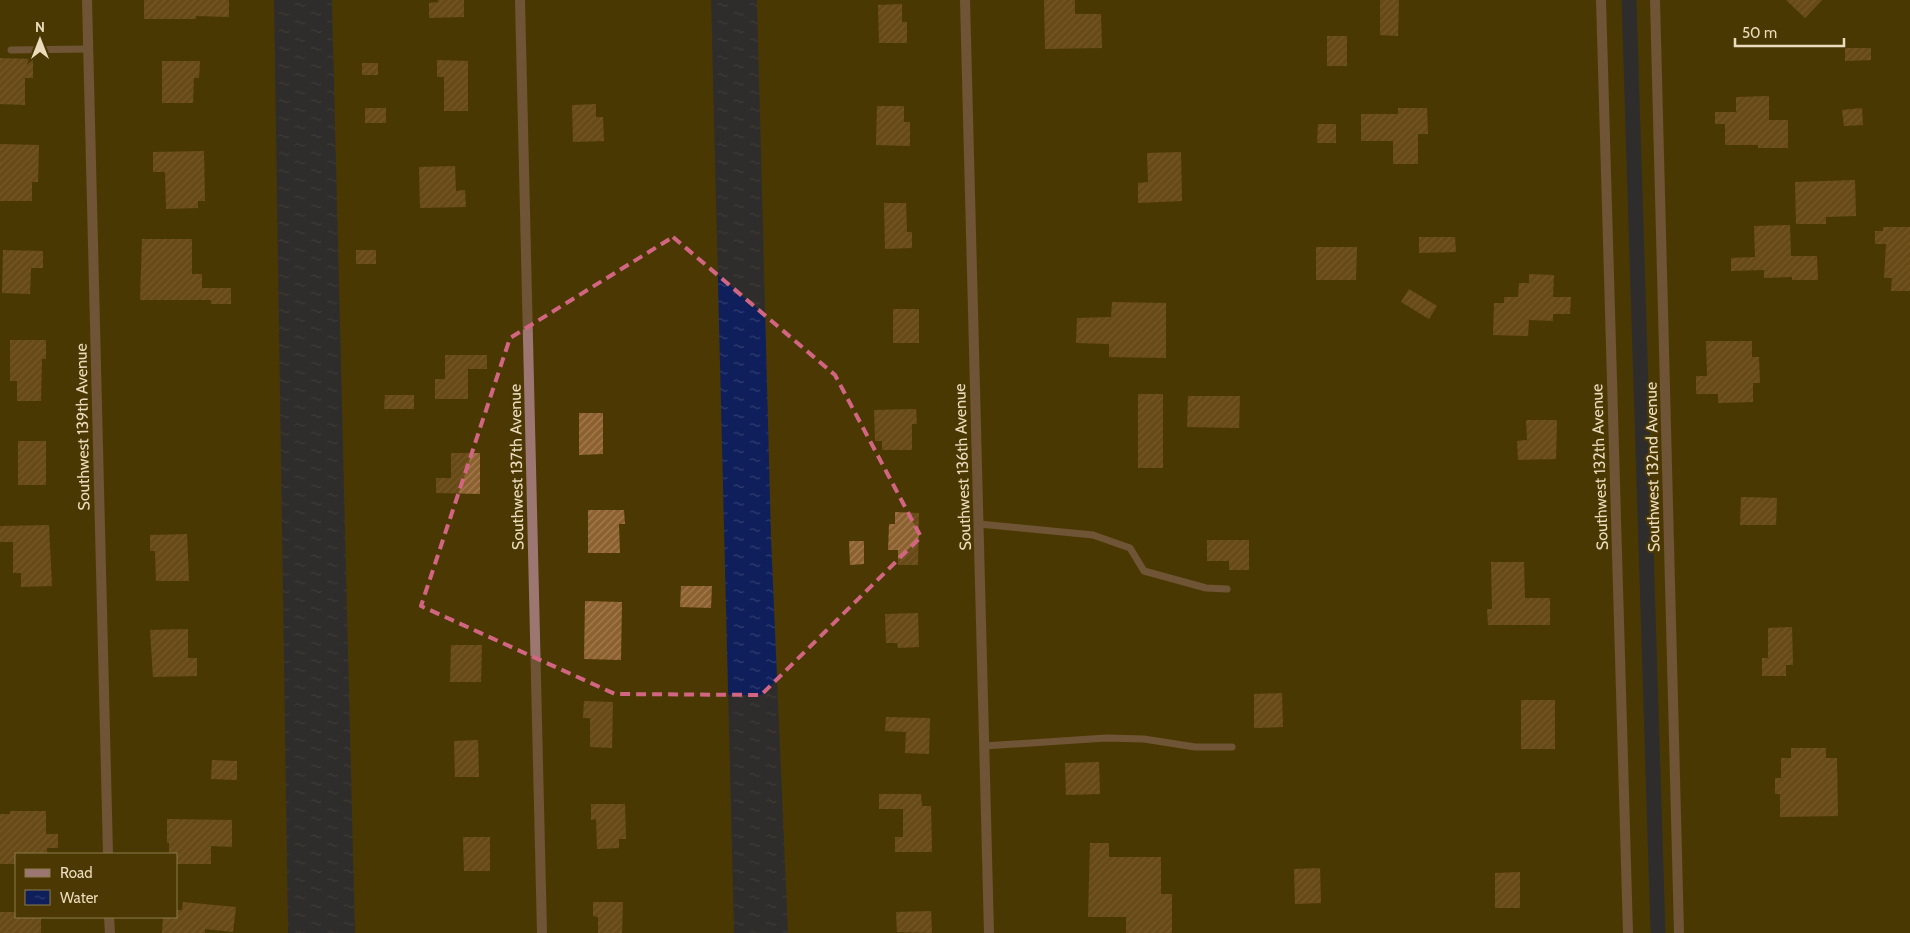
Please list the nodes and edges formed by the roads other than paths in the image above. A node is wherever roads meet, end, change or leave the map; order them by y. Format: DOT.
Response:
graph roads {
  1 [pos="87,0"];
  2 [pos="520,0"];
  3 [pos="965,0"];
  4 [pos="1601,0"];
  5 [pos="1655,0"];
  6 [pos="88,48"];
  7 [pos="11,50"];
  8 [pos="978,524"];
  9 [pos="1227,589"];
  10 [pos="984,746"];
  11 [pos="1232,747"];
  12 [pos="108,853"];
  13 [pos="109,918"];
  14 [pos="110,933"];
  15 [pos="542,933"];
  16 [pos="989,933"];
  17 [pos="1628,933"];
  18 [pos="1679,933"];
  1 -- 6 [label="street, Southwest 139th Avenue"];
  2 -- 15 [label="street, Southwest 137th Avenue"];
  3 -- 8 [label="street, Southwest 136th Avenue"];
  4 -- 17 [label="street, Southwest 132th Avenue"];
  5 -- 18 [label="street, Southwest 132nd Avenue"];
  6 -- 7 [label="lane"];
  6 -- 12 [label="street, Southwest 139th Avenue"];
  8 -- 9 [label="lane"];
  8 -- 10 [label="street, Southwest 136th Avenue"];
  10 -- 11 [label="lane"];
  10 -- 16 [label="street, Southwest 136th Avenue"];
  13 -- 14 [label="street"];
}
